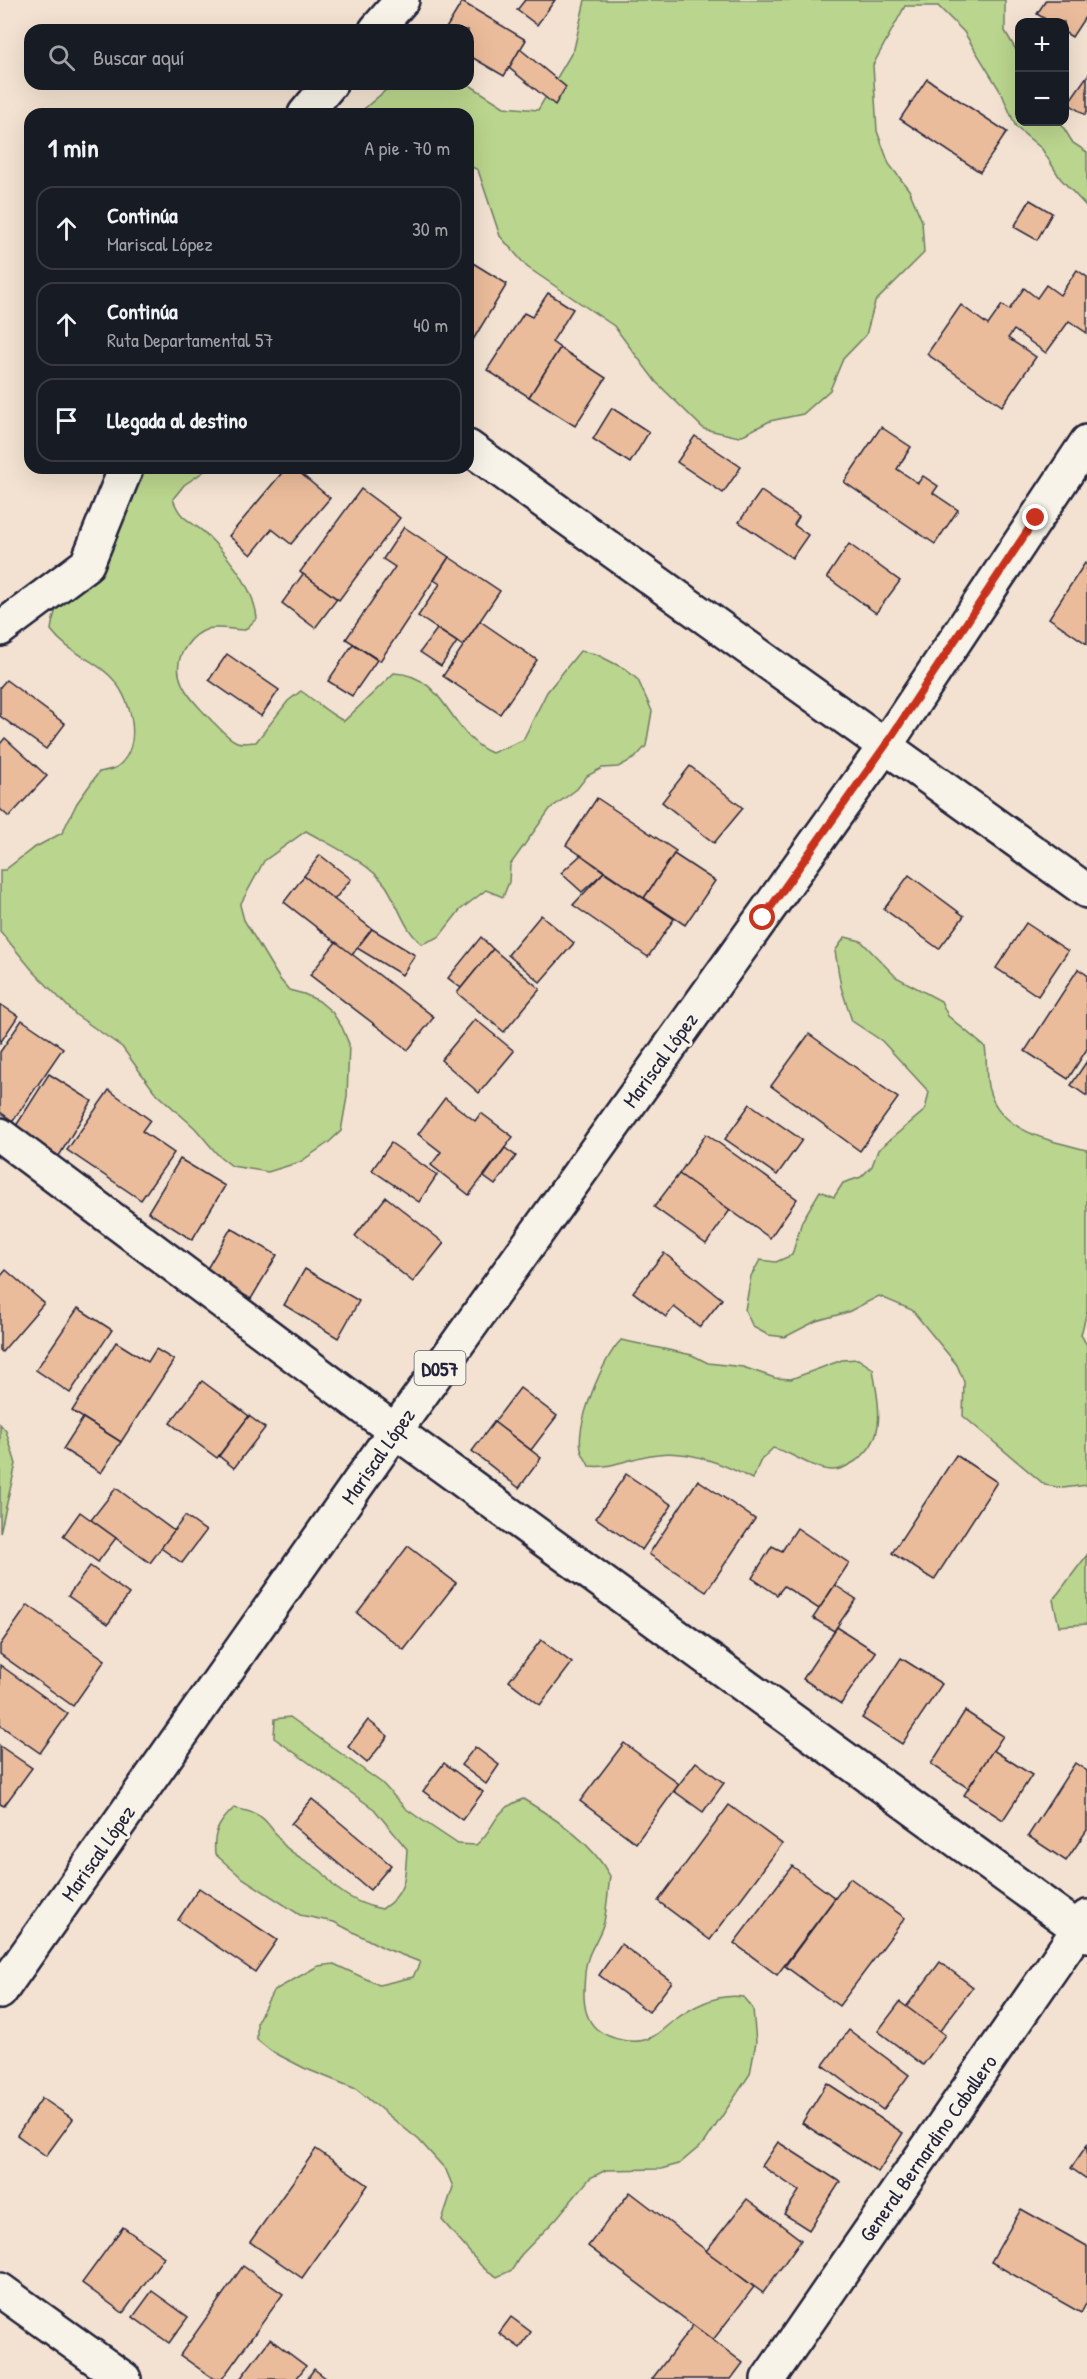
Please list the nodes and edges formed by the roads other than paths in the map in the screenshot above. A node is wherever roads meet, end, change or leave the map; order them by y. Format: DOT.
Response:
graph roads {
  1 [pos="402,0"];
  2 [pos="381,24"];
  3 [pos="325,90"];
  4 [pos="310,108"];
  5 [pos="1087,442"];
  6 [pos="474,451"];
  7 [pos="124,474"];
  8 [pos="0,629"];
  9 [pos="885,746"];
  10 [pos="1087,891"];
  11 [pos="0,1136"];
  12 [pos="395,1431"];
  13 [pos="1084,1927"];
  14 [pos="0,1992"];
  15 [pos="0,2290"];
  16 [pos="124,2379"];
  17 [pos="768,2379"];
  1 -- 2 [label="street"];
  3 -- 4 [label="street"];
  5 -- 9 [label="street, D057"];
  6 -- 9 [label="street"];
  7 -- 8 [label="street"];
  9 -- 10 [label="street"];
  9 -- 12 [label="street, Mariscal López / D057"];
  11 -- 12 [label="street"];
  12 -- 13 [label="street"];
  12 -- 14 [label="street, Mariscal López / D057"];
  13 -- 17 [label="street, General Bernardino Caballero"];
  15 -- 16 [label="street"];
}
